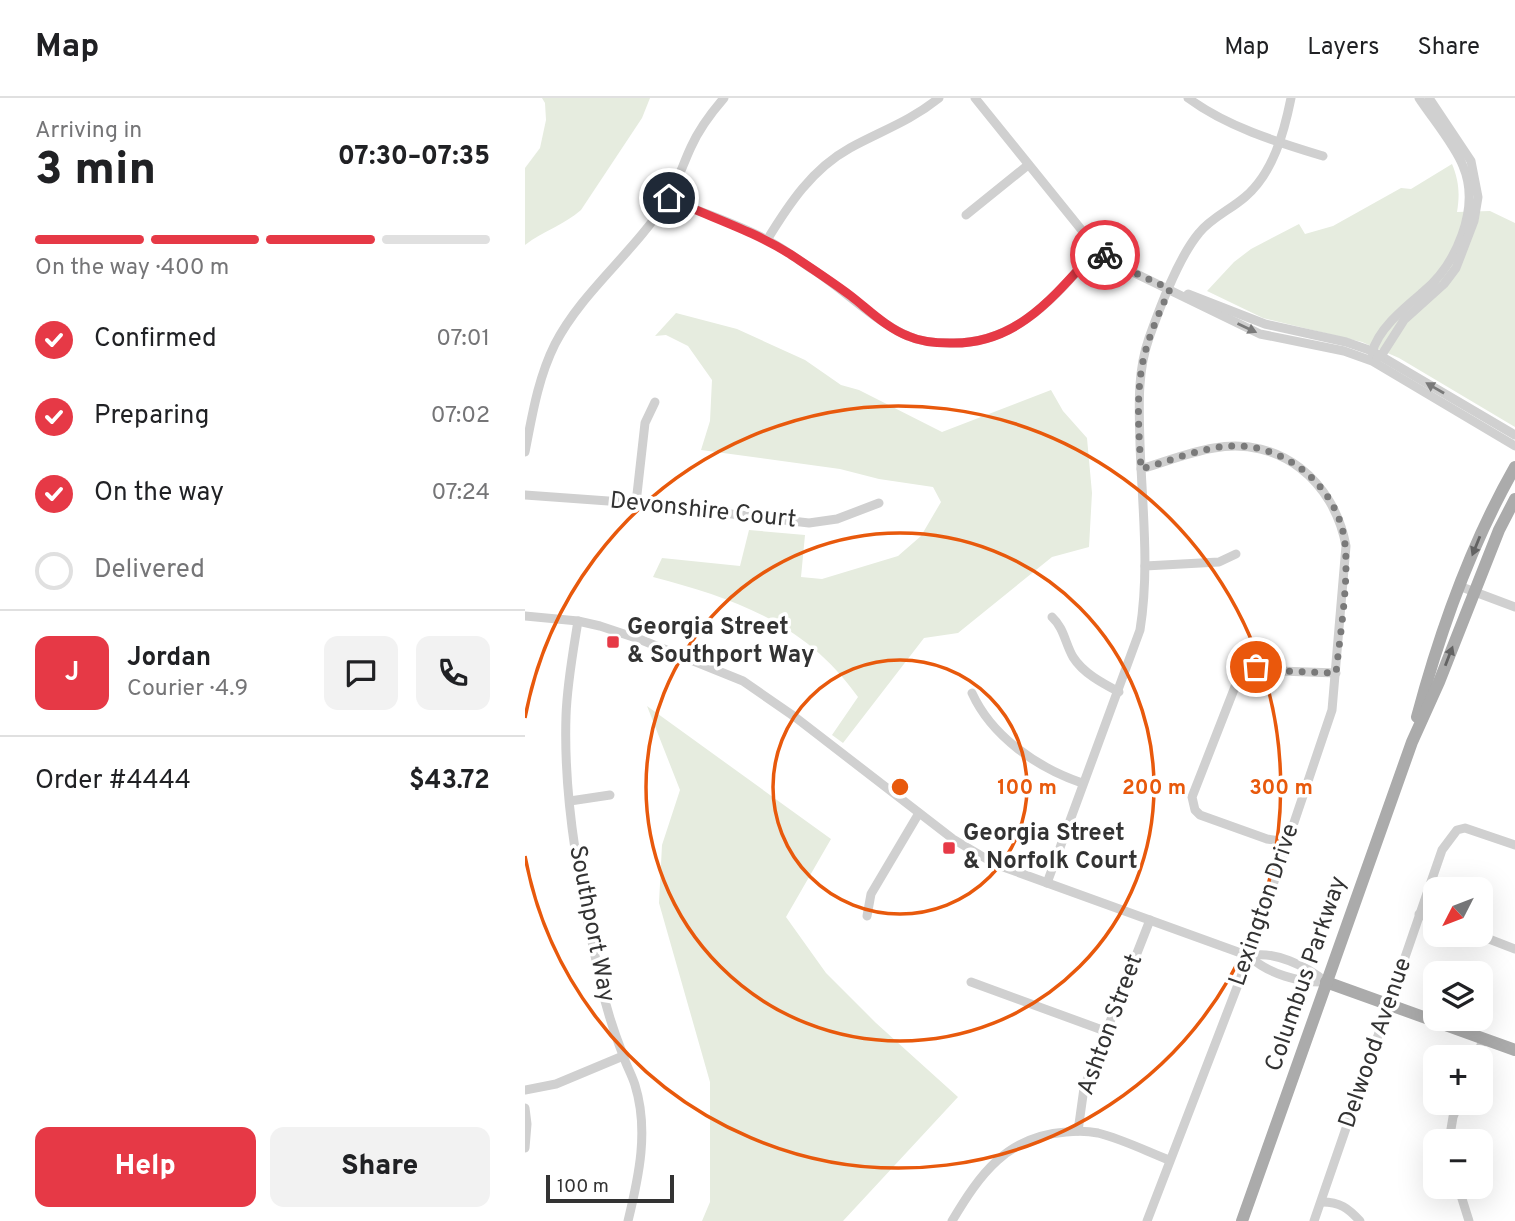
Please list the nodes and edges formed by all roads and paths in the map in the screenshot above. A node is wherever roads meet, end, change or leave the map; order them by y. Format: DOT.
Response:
graph roads {
  1 [pos="724,98"];
  2 [pos="940,98"];
  3 [pos="975,98"];
  4 [pos="1188,98"];
  5 [pos="1291,98"];
  6 [pos="1419,98"];
  7 [pos="1429,98"];
  8 [pos="1280,143"];
  9 [pos="1323,156"];
  10 [pos="1028,165"];
  11 [pos="669,198"];
  12 [pos="966,215"];
  13 [pos="767,240"];
  14 [pos="1097,249"];
  15 [pos="1170,289"];
  16 [pos="1375,356"];
  17 [pos="525,389"];
  18 [pos="537,393"];
  19 [pos="655,402"];
  20 [pos="1515,435"];
  21 [pos="1515,446"];
  22 [pos="525,452"];
  23 [pos="1515,467"];
  24 [pos="1141,469"];
  25 [pos="525,495"];
  26 [pos="1515,499"];
  27 [pos="636,503"];
  28 [pos="879,503"];
  29 [pos="1236,554"];
  30 [pos="1145,566"];
  31 [pos="1459,586"];
  32 [pos="1473,592"];
  33 [pos="1515,607"];
  34 [pos="525,616"];
  35 [pos="1052,617"];
  36 [pos="578,621"];
  37 [pos="1336,673"];
  38 [pos="1118,692"];
  39 [pos="972,693"];
  40 [pos="1412,742"];
  41 [pos="1082,783"];
  42 [pos="610,795"];
  43 [pos="570,801"];
  44 [pos="919,813"];
  45 [pos="1287,842"];
  46 [pos="1515,845"];
  47 [pos="1047,883"];
  48 [pos="1419,914"];
  49 [pos="866,916"];
  50 [pos="1423,916"];
  51 [pos="1150,920"];
  52 [pos="1493,941"];
  53 [pos="1515,949"];
  54 [pos="1249,956"];
  55 [pos="971,982"];
  56 [pos="1326,982"];
  57 [pos="1390,1005"];
  58 [pos="1105,1031"];
  59 [pos="1484,1038"];
  60 [pos="1481,1045"];
  61 [pos="1515,1049"];
  62 [pos="623,1056"];
  63 [pos="525,1090"];
  64 [pos="525,1108"];
  65 [pos="1078,1131"];
  66 [pos="525,1148"];
  67 [pos="1170,1160"];
  68 [pos="1462,1199"];
  69 [pos="1322,1202"];
  70 [pos="628,1221"];
  71 [pos="952,1221"];
  72 [pos="1147,1221"];
  73 [pos="1242,1221"];
  74 [pos="1314,1221"];
  75 [pos="1360,1221"];
  76 [pos="1469,1221"];
  1 -- 11 [label="street"];
  2 -- 13 [label="street"];
  3 -- 10 [label="street"];
  4 -- 8 [label="street"];
  5 -- 8 [label="street"];
  6 -- 16 [label="street"];
  7 -- 16 [label="street"];
  8 -- 9 [label="street"];
  8 -- 15 [label="street"];
  10 -- 12 [label="street"];
  10 -- 14 [label="street"];
  11 -- 13 [label="street"];
  11 -- 18 [label="street"];
  13 -- 14 [label="street"];
  14 -- 15 [label="street"];
  15 -- 16 [label="street"];
  15 -- 24 [label="street"];
  20 -- 16 [label="street, one-way"];
  16 -- 21 [label="street"];
  17 -- 18 [label="street"];
  18 -- 22 [label="street"];
  19 -- 27 [label="street"];
  23 -- 31 [label="main road, Columbus Parkway, one-way"];
  24 -- 30 [label="street"];
  24 -- 37 [label="street, Lexington Drive"];
  25 -- 27 [label="street, Devonshire Court"];
  26 -- 32 [label="main road, Columbus Parkway"];
  27 -- 28 [label="street, Devonshire Court"];
  29 -- 30 [label="street"];
  30 -- 38 [label="street"];
  31 -- 32 [label="street"];
  31 -- 40 [label="main road, Columbus Parkway"];
  32 -- 33 [label="street"];
  40 -- 32 [label="main road, Columbus Parkway, one-way"];
  34 -- 36 [label="street"];
  35 -- 38 [label="street"];
  36 -- 43 [label="street, Southport Way"];
  36 -- 44 [label="street"];
  37 -- 45 [label="street, Lexington Drive"];
  37 -- 45 [label="street"];
  38 -- 41 [label="street"];
  39 -- 41 [label="street"];
  40 -- 56 [label="main road, Columbus Parkway"];
  41 -- 47 [label="street"];
  42 -- 43 [label="street"];
  43 -- 62 [label="street, Southport Way"];
  44 -- 47 [label="street"];
  44 -- 49 [label="street"];
  45 -- 54 [label="street, Lexington Drive"];
  46 -- 48 [label="street, Delwood Avenue"];
  47 -- 51 [label="street"];
  48 -- 50 [label="street"];
  48 -- 57 [label="street, Delwood Avenue"];
  51 -- 54 [label="street"];
  51 -- 58 [label="street, Ashton Street"];
  52 -- 53 [label="street"];
  54 -- 56 [label="street"];
  54 -- 67 [label="street, Lexington Drive"];
  55 -- 58 [label="street"];
  56 -- 57 [label="main road"];
  56 -- 73 [label="main road, Columbus Parkway"];
  57 -- 59 [label="main road"];
  57 -- 69 [label="street, Delwood Avenue"];
  58 -- 65 [label="street, Ashton Street"];
  59 -- 60 [label="street"];
  59 -- 61 [label="main road"];
  62 -- 63 [label="street"];
  62 -- 70 [label="street, Southport Way"];
  64 -- 66 [label="street"];
  65 -- 67 [label="street"];
  65 -- 71 [label="street"];
  67 -- 72 [label="street, Lexington Drive"];
  68 -- 76 [label="street"];
  69 -- 74 [label="street, Delwood Avenue"];
  69 -- 75 [label="street"];
}
